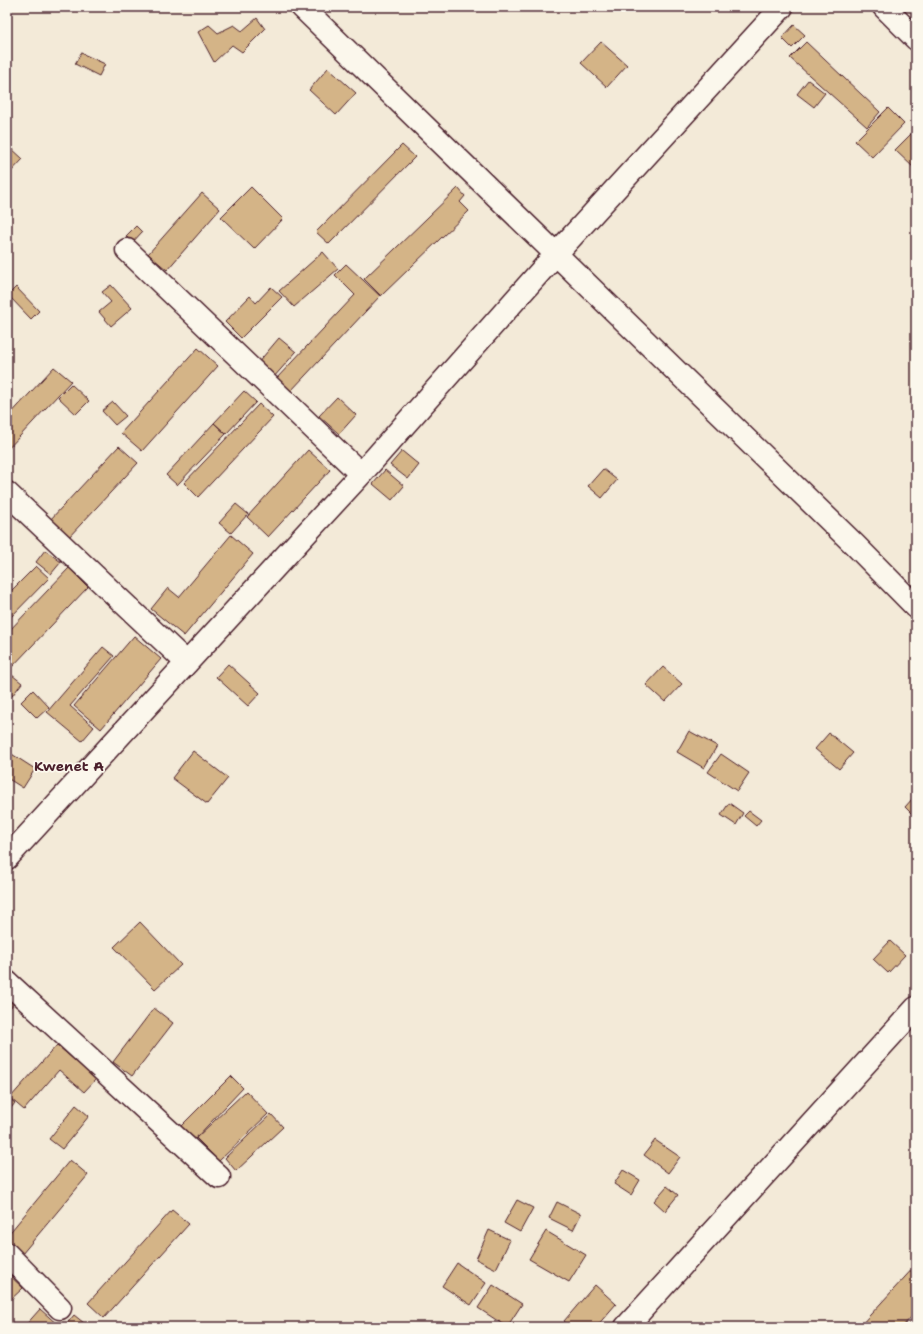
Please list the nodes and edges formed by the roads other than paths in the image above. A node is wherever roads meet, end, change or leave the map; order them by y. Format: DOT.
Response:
graph roads {
  1 [pos="302,7"];
  2 [pos="782,7"];
  3 [pos="884,7"];
  4 [pos="916,39"];
  5 [pos="126,250"];
  6 [pos="555,255"];
  7 [pos="361,474"];
  8 [pos="7,493"];
  9 [pos="916,607"];
  10 [pos="187,663"];
  11 [pos="7,858"];
  12 [pos="7,982"];
  13 [pos="916,1008"];
  14 [pos="218,1176"];
  15 [pos="7,1254"];
  16 [pos="60,1308"];
  17 [pos="626,1327"];
  1 -- 6 [label="street"];
  2 -- 6 [label="street"];
  3 -- 4 [label="street"];
  5 -- 7 [label="street"];
  6 -- 7 [label="street"];
  6 -- 9 [label="street"];
  7 -- 10 [label="street"];
  8 -- 10 [label="street"];
  10 -- 11 [label="street"];
  12 -- 14 [label="street"];
  13 -- 17 [label="street"];
  15 -- 16 [label="street"];
}
